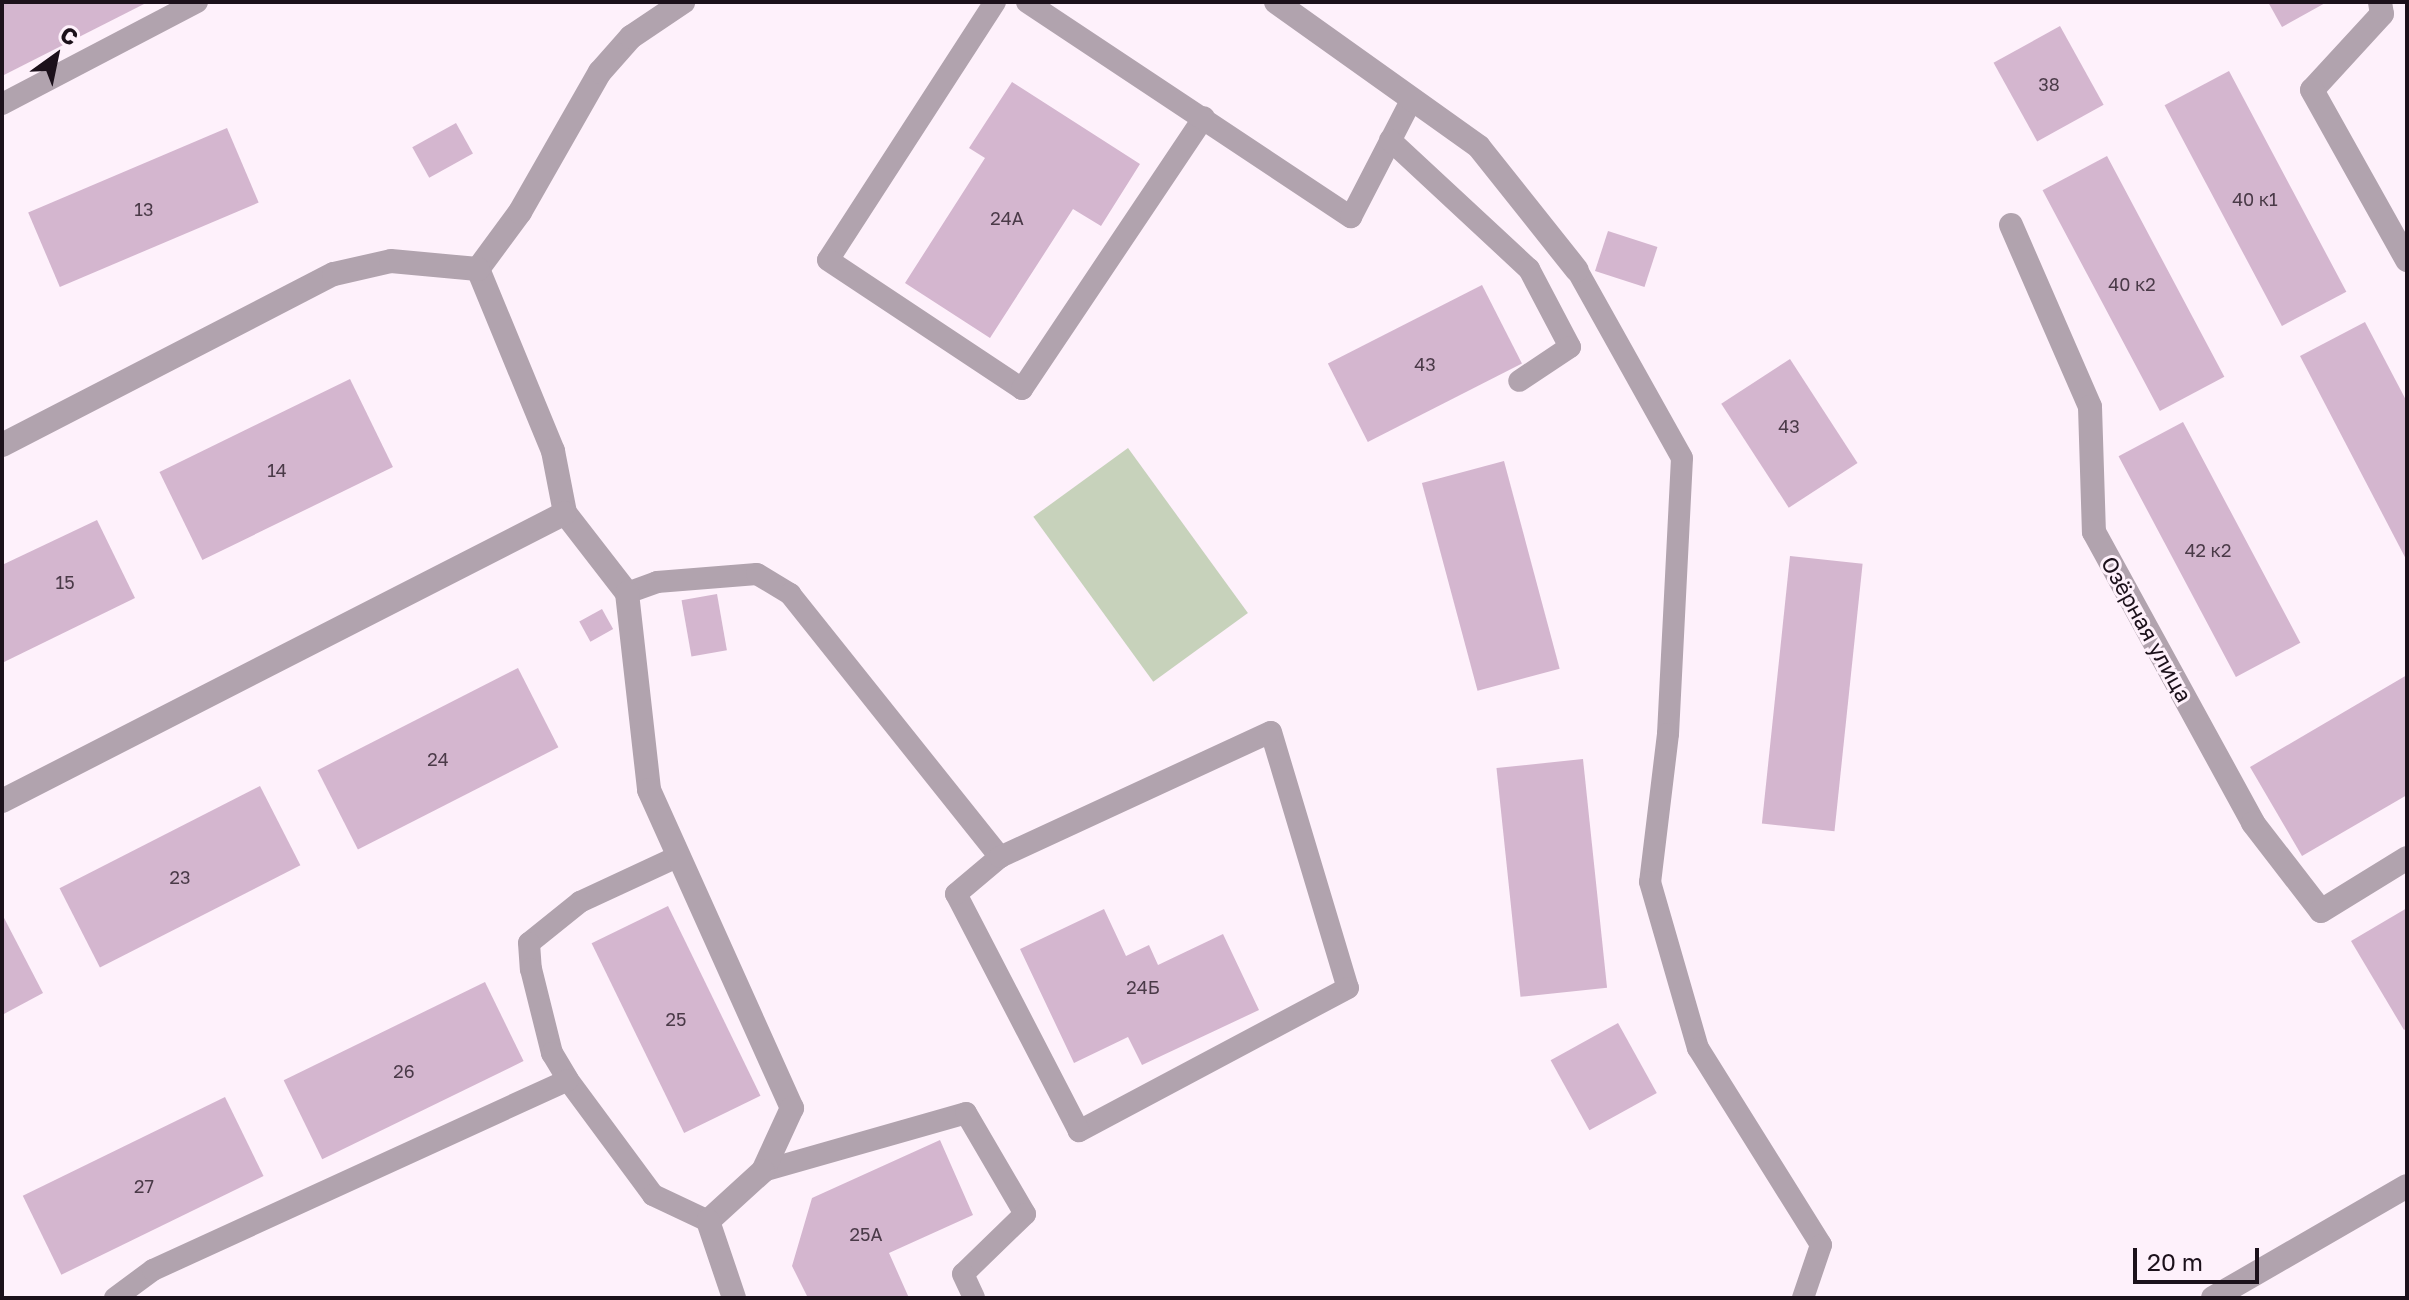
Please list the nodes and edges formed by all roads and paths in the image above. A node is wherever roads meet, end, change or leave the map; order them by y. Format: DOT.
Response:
graph roads {
  1 [pos="197,2"];
  2 [pos="683,2"];
  3 [pos="995,2"];
  4 [pos="1027,2"];
  5 [pos="1276,2"];
  6 [pos="2380,2"];
  7 [pos="1412,99"];
  8 [pos="2,104"];
  9 [pos="1204,117"];
  10 [pos="1390,140"];
  11 [pos="2011,225"];
  12 [pos="2407,260"];
  13 [pos="478,269"];
  14 [pos="1577,270"];
  15 [pos="1519,381"];
  16 [pos="2,445"];
  17 [pos="565,513"];
  18 [pos="627,593"];
  19 [pos="2,801"];
  20 [pos="679,856"];
  21 [pos="1000,857"];
  22 [pos="2407,858"];
  23 [pos="568,1080"];
  24 [pos="763,1171"];
  25 [pos="2407,1186"];
  26 [pos="708,1221"];
  27 [pos="115,1298"];
  28 [pos="734,1298"];
  29 [pos="974,1298"];
  30 [pos="1803,1298"];
  31 [pos="2213,1298"];
  1 -- 8 [label="lane"];
  2 -- 13 [label="street"];
  3 -- 9 [label="lane"];
  4 -- 9 [label="lane"];
  5 -- 7 [label="street"];
  6 -- 12 [label="street"];
  7 -- 10 [label="lane"];
  7 -- 14 [label="street"];
  9 -- 10 [label="lane"];
  10 -- 15 [label="lane"];
  11 -- 22 [label="street, Озёрная улица"];
  13 -- 16 [label="street"];
  13 -- 17 [label="street"];
  14 -- 30 [label="lane"];
  17 -- 18 [label="street"];
  17 -- 19 [label="street"];
  18 -- 20 [label="street"];
  18 -- 21 [label="lane"];
  20 -- 23 [label="lane"];
  20 -- 24 [label="street"];
  21 -- 21 [label="lane"];
  23 -- 26 [label="lane"];
  23 -- 27 [label="lane"];
  24 -- 26 [label="street"];
  24 -- 29 [label="lane"];
  25 -- 31 [label="street"];
  26 -- 28 [label="street"];
}
